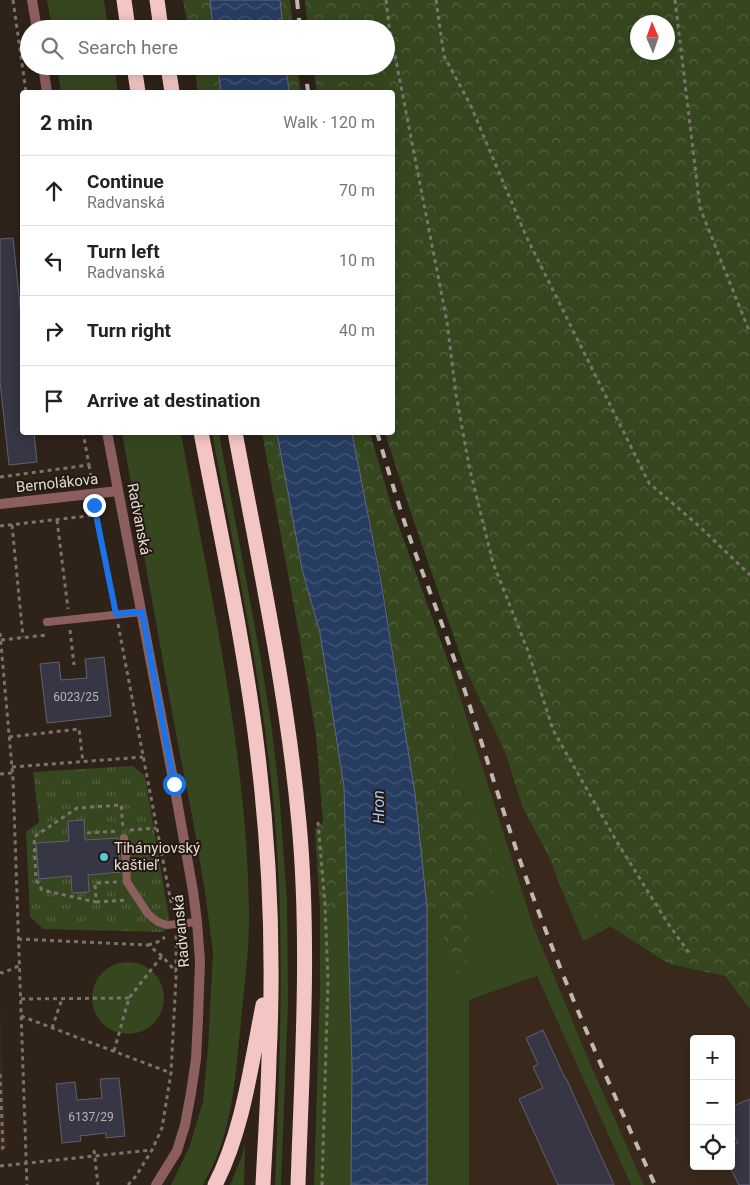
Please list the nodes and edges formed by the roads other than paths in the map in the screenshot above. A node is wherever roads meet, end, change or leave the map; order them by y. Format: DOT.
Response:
graph roads {
  1 [pos="32,0"];
  2 [pos="124,0"];
  3 [pos="157,0"];
  4 [pos="35,20"];
  5 [pos="127,20"];
  6 [pos="160,20"];
  7 [pos="44,75"];
  8 [pos="135,75"];
  9 [pos="169,75"];
  10 [pos="47,90"];
  11 [pos="138,90"];
  12 [pos="172,90"];
  13 [pos="108,435"];
  14 [pos="202,435"];
  15 [pos="236,435"];
  16 [pos="118,492"];
  17 [pos="0,504"];
  18 [pos="142,612"];
  19 [pos="47,622"];
  20 [pos="123,834"];
  21 [pos="197,922"];
  22 [pos="271,967"];
  23 [pos="156,1185"];
  24 [pos="215,1185"];
  25 [pos="263,1185"];
  26 [pos="298,1185"];
  1 -- 4 [label="street"];
  2 -- 5 [label="highway"];
  3 -- 6 [label="highway"];
  7 -- 10 [label="street"];
  8 -- 11 [label="highway"];
  9 -- 12 [label="highway"];
  13 -- 16 [label="street, Radvanská"];
  14 -- 22 [label="highway"];
  15 -- 26 [label="highway"];
  16 -- 17 [label="street, Bernolákova"];
  16 -- 18 [label="street, Radvanská"];
  18 -- 19 [label="lane"];
  18 -- 21 [label="street, Radvanská"];
  20 -- 21 [label="lane"];
  21 -- 23 [label="street, Radvanská"];
  22 -- 24 [label="highway"];
  22 -- 25 [label="highway"];
}
